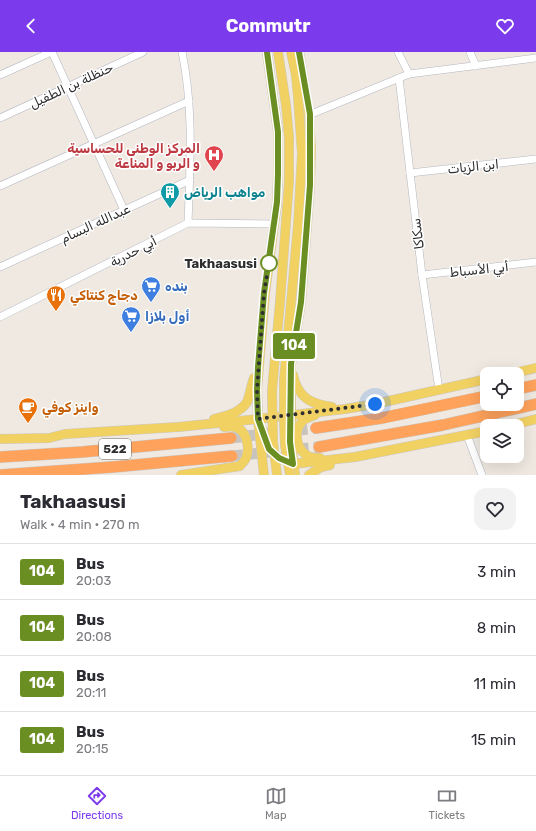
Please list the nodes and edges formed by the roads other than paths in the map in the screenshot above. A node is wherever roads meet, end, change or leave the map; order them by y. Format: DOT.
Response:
graph roads {
  1 [pos="51,52"];
  2 [pos="143,52"];
  3 [pos="182,52"];
  4 [pos="267,52"];
  5 [pos="278,52"];
  6 [pos="291,52"];
  7 [pos="299,52"];
  8 [pos="398,52"];
  9 [pos="470,52"];
  10 [pos="516,52"];
  11 [pos="536,58"];
  12 [pos="519,60"];
  13 [pos="476,66"];
  14 [pos="409,74"];
  15 [pos="0,76"];
  16 [pos="399,78"];
  17 [pos="68,86"];
  18 [pos="189,100"];
  19 [pos="310,114"];
  20 [pos="0,118"];
  21 [pos="94,143"];
  22 [pos="536,159"];
  23 [pos="410,173"];
  24 [pos="190,180"];
  25 [pos="0,186"];
  26 [pos="124,210"];
  27 [pos="188,223"];
  28 [pos="274,224"];
  29 [pos="536,262"];
  30 [pos="0,267"];
  31 [pos="422,275"];
  32 [pos="0,317"];
  33 [pos="291,364"];
  34 [pos="258,367"];
  35 [pos="536,368"];
  36 [pos="524,371"];
  37 [pos="480,381"];
  38 [pos="536,385"];
  39 [pos="524,388"];
  40 [pos="439,390"];
  41 [pos="480,397"];
  42 [pos="536,404"];
  43 [pos="345,409"];
  44 [pos="290,415"];
  45 [pos="258,419"];
  46 [pos="536,419"];
  47 [pos="524,422"];
  48 [pos="178,427"];
  49 [pos="316,428"];
  50 [pos="480,433"];
  51 [pos="467,436"];
  52 [pos="49,438"];
  53 [pos="231,438"];
  54 [pos="0,439"];
  55 [pos="0,442"];
  56 [pos="319,447"];
  57 [pos="232,456"];
  58 [pos="0,457"];
  59 [pos="355,457"];
  60 [pos="293,464"];
  61 [pos="0,475"];
  62 [pos="181,475"];
  63 [pos="264,475"];
  64 [pos="277,475"];
  65 [pos="290,475"];
  66 [pos="295,475"];
  67 [pos="309,475"];
  68 [pos="482,475"];
  1 -- 15 [label="street"];
  1 -- 17 [label="street"];
  2 -- 17 [label="street, حنظلة بن الطفيل"];
  3 -- 18 [label="street"];
  4 -- 28 [label="main road"];
  5 -- 64 [label="main road, bridge"];
  6 -- 65 [label="main road, bridge"];
  7 -- 19 [label="main road"];
  8 -- 14 [label="street"];
  9 -- 13 [label="street"];
  10 -- 12 [label="street"];
  11 -- 12 [label="street"];
  12 -- 13 [label="street"];
  13 -- 14 [label="street"];
  14 -- 16 [label="street"];
  16 -- 19 [label="street"];
  16 -- 23 [label="street, سكاكا"];
  17 -- 20 [label="street, حنظلة بن الطفيل"];
  17 -- 21 [label="street"];
  18 -- 21 [label="street"];
  18 -- 24 [label="street"];
  19 -- 33 [label="main road"];
  21 -- 25 [label="street"];
  21 -- 26 [label="street"];
  22 -- 23 [label="street, ابن الزيات"];
  23 -- 31 [label="street, سكاكا"];
  24 -- 26 [label="street, عبدالله البسام"];
  24 -- 27 [label="street"];
  26 -- 30 [label="street, عبدالله البسام"];
  27 -- 28 [label="street, أبي حدرية"];
  27 -- 32 [label="street, أبي حدرية"];
  28 -- 34 [label="main road"];
  29 -- 31 [label="street, أبي الأسباط"];
  31 -- 40 [label="street, سكاكا"];
  33 -- 43 [label="main road"];
  33 -- 44 [label="main road"];
  34 -- 45 [label="main road"];
  34 -- 48 [label="main road"];
  35 -- 36 [label="main road"];
  37 -- 40 [label="main road"];
  38 -- 39 [label="highway"];
  40 -- 43 [label="main road"];
  41 -- 49 [label="highway"];
  42 -- 56 [label="highway"];
  43 -- 44 [label="main road"];
  43 -- 59 [label="main road"];
  44 -- 45 [label="main road"];
  44 -- 60 [label="main road"];
  45 -- 48 [label="main road"];
  45 -- 60 [label="main road"];
  45 -- 63 [label="main road"];
  46 -- 47 [label="main road"];
  48 -- 52 [label="main road"];
  48 -- 62 [label="main road"];
  50 -- 51 [label="main road"];
  51 -- 59 [label="main road"];
  51 -- 68 [label="street"];
  52 -- 54 [label="main road"];
  52 -- 55 [label="main road"];
  53 -- 58 [label="highway, 522"];
  57 -- 61 [label="highway, 522"];
  59 -- 60 [label="main road"];
  59 -- 67 [label="main road"];
  60 -- 66 [label="main road"];
}
